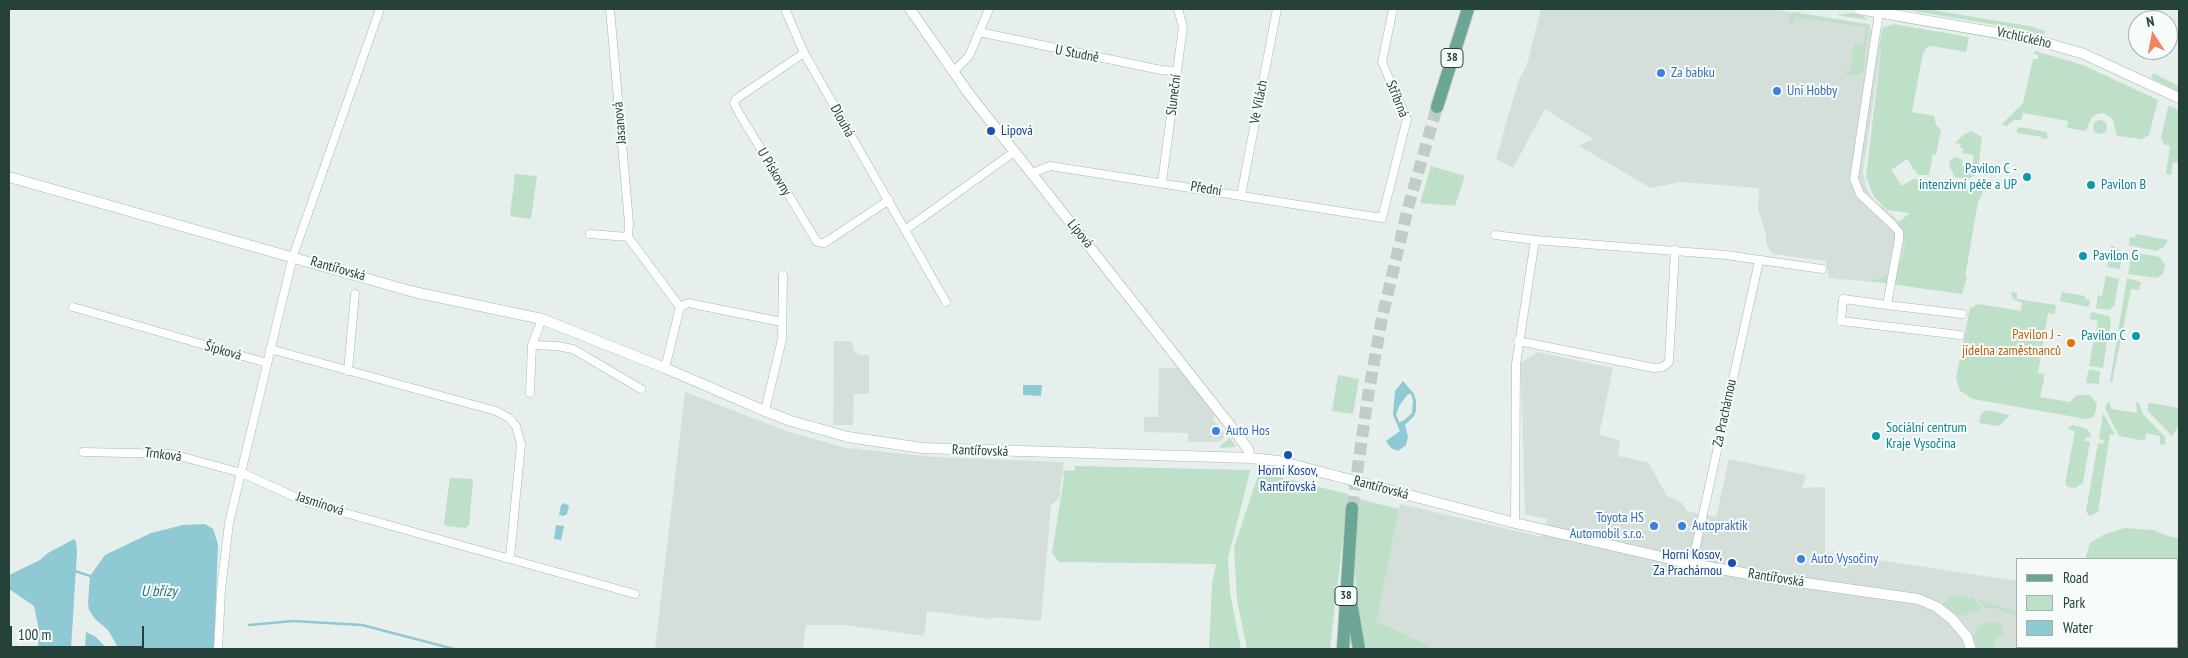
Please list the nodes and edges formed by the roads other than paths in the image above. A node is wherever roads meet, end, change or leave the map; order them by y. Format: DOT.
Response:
graph roads {
  1 [pos="380,9"];
  2 [pos="610,9"];
  3 [pos="785,9"];
  4 [pos="910,9"];
  5 [pos="989,9"];
  6 [pos="1178,9"];
  7 [pos="1277,9"];
  8 [pos="1393,9"];
  9 [pos="1468,9"];
  10 [pos="1859,9"];
  11 [pos="1879,12"];
  12 [pos="979,32"];
  13 [pos="804,53"];
  14 [pos="1177,71"];
  15 [pos="953,72"];
  16 [pos="2179,98"];
  17 [pos="1437,107"];
  18 [pos="1014,152"];
  19 [pos="1032,173"];
  20 [pos="9,177"];
  21 [pos="1162,182"];
  22 [pos="1241,195"];
  23 [pos="889,200"];
  24 [pos="1382,218"];
  25 [pos="905,230"];
  26 [pos="590,234"];
  27 [pos="1495,235"];
  28 [pos="628,237"];
  29 [pos="1535,240"];
  30 [pos="1674,250"];
  31 [pos="293,256"];
  32 [pos="1758,261"];
  33 [pos="1822,269"];
  34 [pos="783,275"];
  35 [pos="355,294"];
  36 [pos="946,302"];
  37 [pos="1887,304"];
  38 [pos="680,307"];
  39 [pos="73,308"];
  40 [pos="1962,314"];
  41 [pos="542,319"];
  42 [pos="782,322"];
  43 [pos="1960,336"];
  44 [pos="1518,341"];
  45 [pos="532,345"];
  46 [pos="270,349"];
  47 [pos="267,363"];
  48 [pos="665,368"];
  49 [pos="348,371"];
  50 [pos="641,389"];
  51 [pos="530,393"];
  52 [pos="765,412"];
  53 [pos="83,452"];
  54 [pos="1250,458"];
  55 [pos="242,473"];
  56 [pos="1352,508"];
  57 [pos="1515,523"];
  58 [pos="1348,554"];
  59 [pos="510,558"];
  60 [pos="1692,564"];
  61 [pos="635,594"];
  62 [pos="1343,645"];
  63 [pos="218,649"];
  64 [pos="1359,649"];
  65 [pos="1971,649"];
  1 -- 31 [label="street"];
  2 -- 28 [label="street, Jasanová"];
  3 -- 13 [label="street, Dlouhá"];
  4 -- 15 [label="street, Lípová"];
  5 -- 12 [label="street"];
  6 -- 14 [label="street, Sluneční"];
  7 -- 22 [label="street, Ve Vilách"];
  8 -- 24 [label="street, Stříbrná"];
  9 -- 17 [label="main road, 38"];
  10 -- 11 [label="street, Vrchlického"];
  11 -- 16 [label="street, Vrchlického"];
  11 -- 37 [label="street"];
  12 -- 14 [label="street, U Studně"];
  12 -- 15 [label="street"];
  13 -- 23 [label="street, Dlouhá"];
  13 -- 23 [label="street, U Pískovny"];
  14 -- 21 [label="street, Sluneční"];
  15 -- 18 [label="street, Lípová"];
  18 -- 19 [label="street, Lípová"];
  18 -- 25 [label="street"];
  19 -- 21 [label="street, Přední"];
  19 -- 54 [label="street, Lípová"];
  20 -- 31 [label="street, Rantířovská"];
  21 -- 22 [label="street, Přední"];
  22 -- 24 [label="street, Přední"];
  23 -- 25 [label="street, Dlouhá"];
  25 -- 36 [label="street, Dlouhá"];
  26 -- 28 [label="street"];
  27 -- 29 [label="street"];
  28 -- 38 [label="street"];
  29 -- 30 [label="street"];
  29 -- 44 [label="street"];
  30 -- 32 [label="street"];
  30 -- 44 [label="street"];
  31 -- 41 [label="street, Rantířovská"];
  31 -- 46 [label="street"];
  32 -- 33 [label="street"];
  32 -- 60 [label="street, Za Prachárnou"];
  34 -- 42 [label="street"];
  35 -- 49 [label="street"];
  37 -- 40 [label="street"];
  37 -- 43 [label="street"];
  38 -- 42 [label="street"];
  38 -- 48 [label="street"];
  39 -- 47 [label="street, Šípková"];
  41 -- 45 [label="street"];
  41 -- 48 [label="street, Rantířovská"];
  42 -- 52 [label="street"];
  44 -- 57 [label="street"];
  45 -- 50 [label="street"];
  45 -- 51 [label="street"];
  46 -- 47 [label="street"];
  46 -- 49 [label="street"];
  47 -- 55 [label="street"];
  48 -- 52 [label="street, Rantířovská"];
  49 -- 59 [label="street"];
  52 -- 54 [label="street, Rantířovská"];
  53 -- 55 [label="street, Trnková"];
  54 -- 57 [label="street, Rantířovská"];
  55 -- 59 [label="street, Jasmínová"];
  55 -- 63 [label="street"];
  56 -- 58 [label="main road, 38"];
  57 -- 60 [label="street, Rantířovská"];
  58 -- 62 [label="main road, 38"];
  58 -- 64 [label="main road"];
  59 -- 61 [label="street, Jasmínová"];
  60 -- 65 [label="street, Rantířovská"];
}
